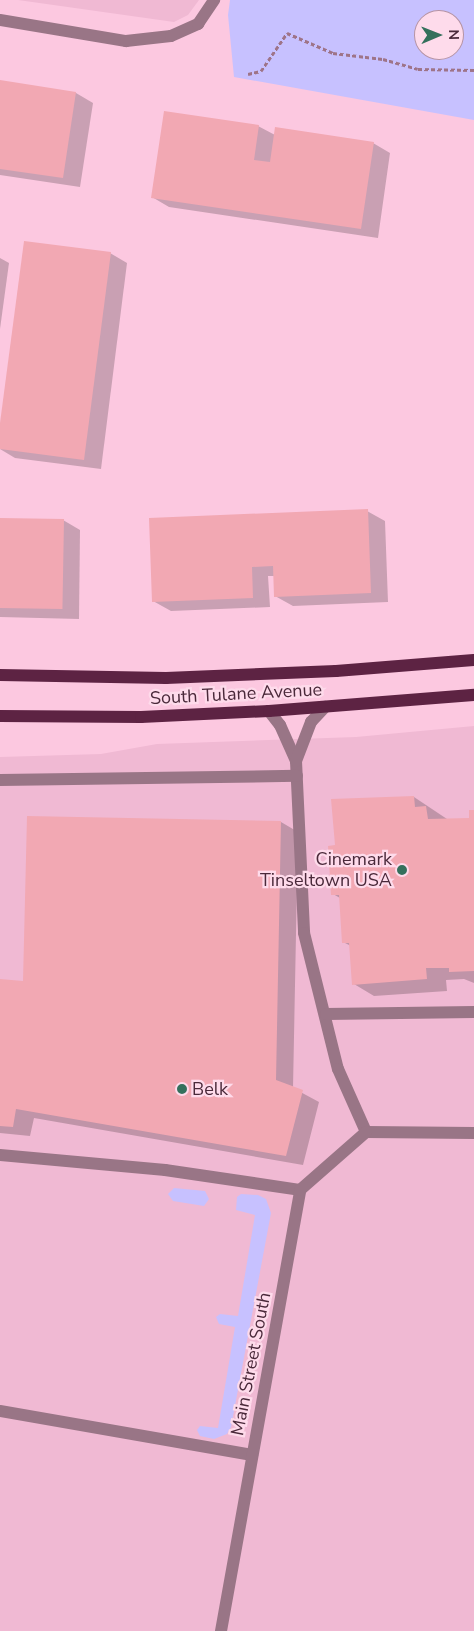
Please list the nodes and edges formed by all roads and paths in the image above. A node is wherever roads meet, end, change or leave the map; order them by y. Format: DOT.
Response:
graph roads {
  1 [pos="214,0"];
  2 [pos="0,20"];
  3 [pos="474,70"];
  4 [pos="248,74"];
  5 [pos="474,660"];
  6 [pos="0,675"];
  7 [pos="474,696"];
  8 [pos="325,707"];
  9 [pos="269,711"];
  10 [pos="0,716"];
  11 [pos="296,761"];
  12 [pos="298,776"];
  13 [pos="0,780"];
  14 [pos="474,1012"];
  15 [pos="326,1014"];
  16 [pos="366,1132"];
  17 [pos="474,1133"];
  18 [pos="0,1155"];
  19 [pos="300,1190"];
  20 [pos="0,1411"];
  21 [pos="252,1455"];
  22 [pos="221,1631"];
  1 -- 2 [label="street"];
  3 -- 4 [label="path"];
  5 -- 6 [label="main road, South Tulane Avenue"];
  7 -- 8 [label="main road, South Tulane Avenue"];
  8 -- 9 [label="main road, South Tulane Avenue"];
  8 -- 11 [label="street"];
  9 -- 10 [label="main road, South Tulane Avenue"];
  9 -- 11 [label="street"];
  11 -- 12 [label="street"];
  12 -- 13 [label="street"];
  12 -- 15 [label="street"];
  14 -- 15 [label="street"];
  15 -- 16 [label="street"];
  16 -- 17 [label="street"];
  16 -- 19 [label="street"];
  18 -- 19 [label="street"];
  19 -- 21 [label="street, Main Street South"];
  20 -- 21 [label="street"];
  21 -- 22 [label="street, Main Street South"];
}
